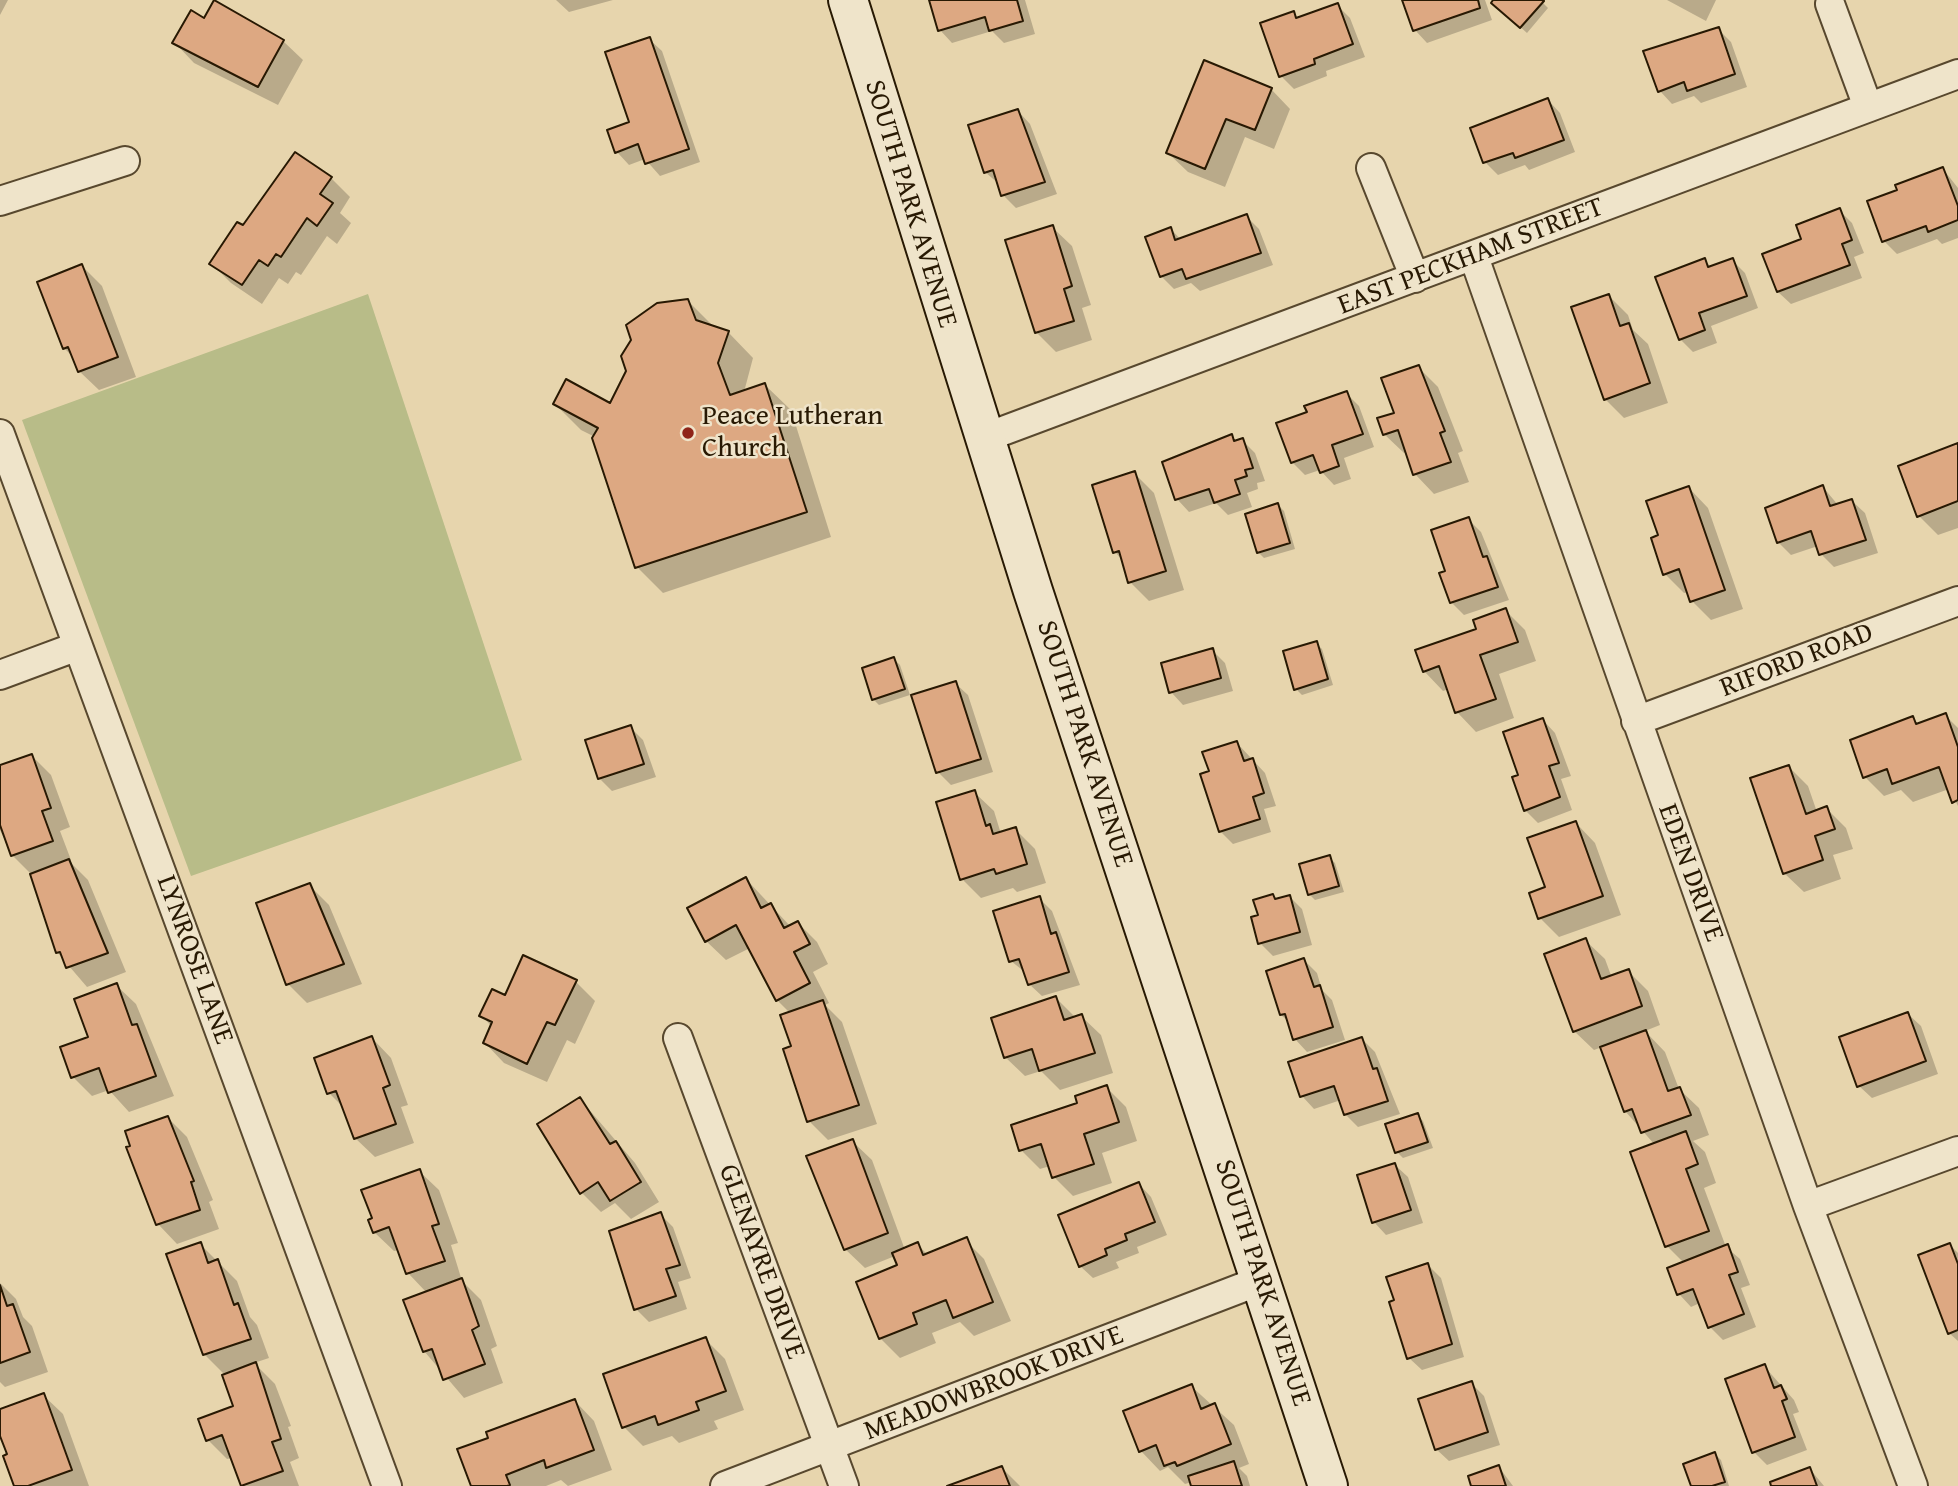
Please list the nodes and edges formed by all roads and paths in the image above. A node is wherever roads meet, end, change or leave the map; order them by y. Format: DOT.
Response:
graph roads {
  1 [pos="848,0"];
  2 [pos="1830,4"];
  3 [pos="1958,74"];
  4 [pos="1868,107"];
  5 [pos="125,160"];
  6 [pos="1371,168"];
  7 [pos="0,201"];
  8 [pos="1474,257"];
  9 [pos="1415,278"];
  10 [pos="0,433"];
  11 [pos="984,438"];
  12 [pos="1958,601"];
  13 [pos="78,646"];
  14 [pos="0,675"];
  15 [pos="1636,721"];
  16 [pos="678,1038"];
  17 [pos="1958,1151"];
  18 [pos="1808,1206"];
  19 [pos="1262,1280"];
  20 [pos="830,1448"];
  21 [pos="387,1486"];
  22 [pos="725,1486"];
  23 [pos="844,1486"];
  24 [pos="1328,1486"];
  25 [pos="1913,1486"];
  1 -- 11 [label="main road, SOUTH PARK AVENUE"];
  2 -- 4 [label="street"];
  3 -- 4 [label="street, EAST PECKHAM STREET"];
  4 -- 8 [label="street, EAST PECKHAM STREET"];
  5 -- 7 [label="street"];
  6 -- 9 [label="street"];
  8 -- 9 [label="street, EAST PECKHAM STREET"];
  8 -- 15 [label="street, EDEN DRIVE"];
  9 -- 11 [label="street, EAST PECKHAM STREET"];
  10 -- 13 [label="street, LYNROSE LANE"];
  11 -- 19 [label="main road, SOUTH PARK AVENUE"];
  12 -- 15 [label="street, RIFORD ROAD"];
  13 -- 14 [label="street"];
  13 -- 21 [label="street, LYNROSE LANE"];
  15 -- 18 [label="street, EDEN DRIVE"];
  16 -- 20 [label="street, GLENAYRE DRIVE"];
  17 -- 18 [label="street"];
  18 -- 25 [label="street, EDEN DRIVE"];
  19 -- 20 [label="street, MEADOWBROOK DRIVE"];
  19 -- 24 [label="main road, SOUTH PARK AVENUE"];
  20 -- 22 [label="street, MEADOWBROOK DRIVE"];
  20 -- 23 [label="street, GLENAYRE DRIVE"];
}
